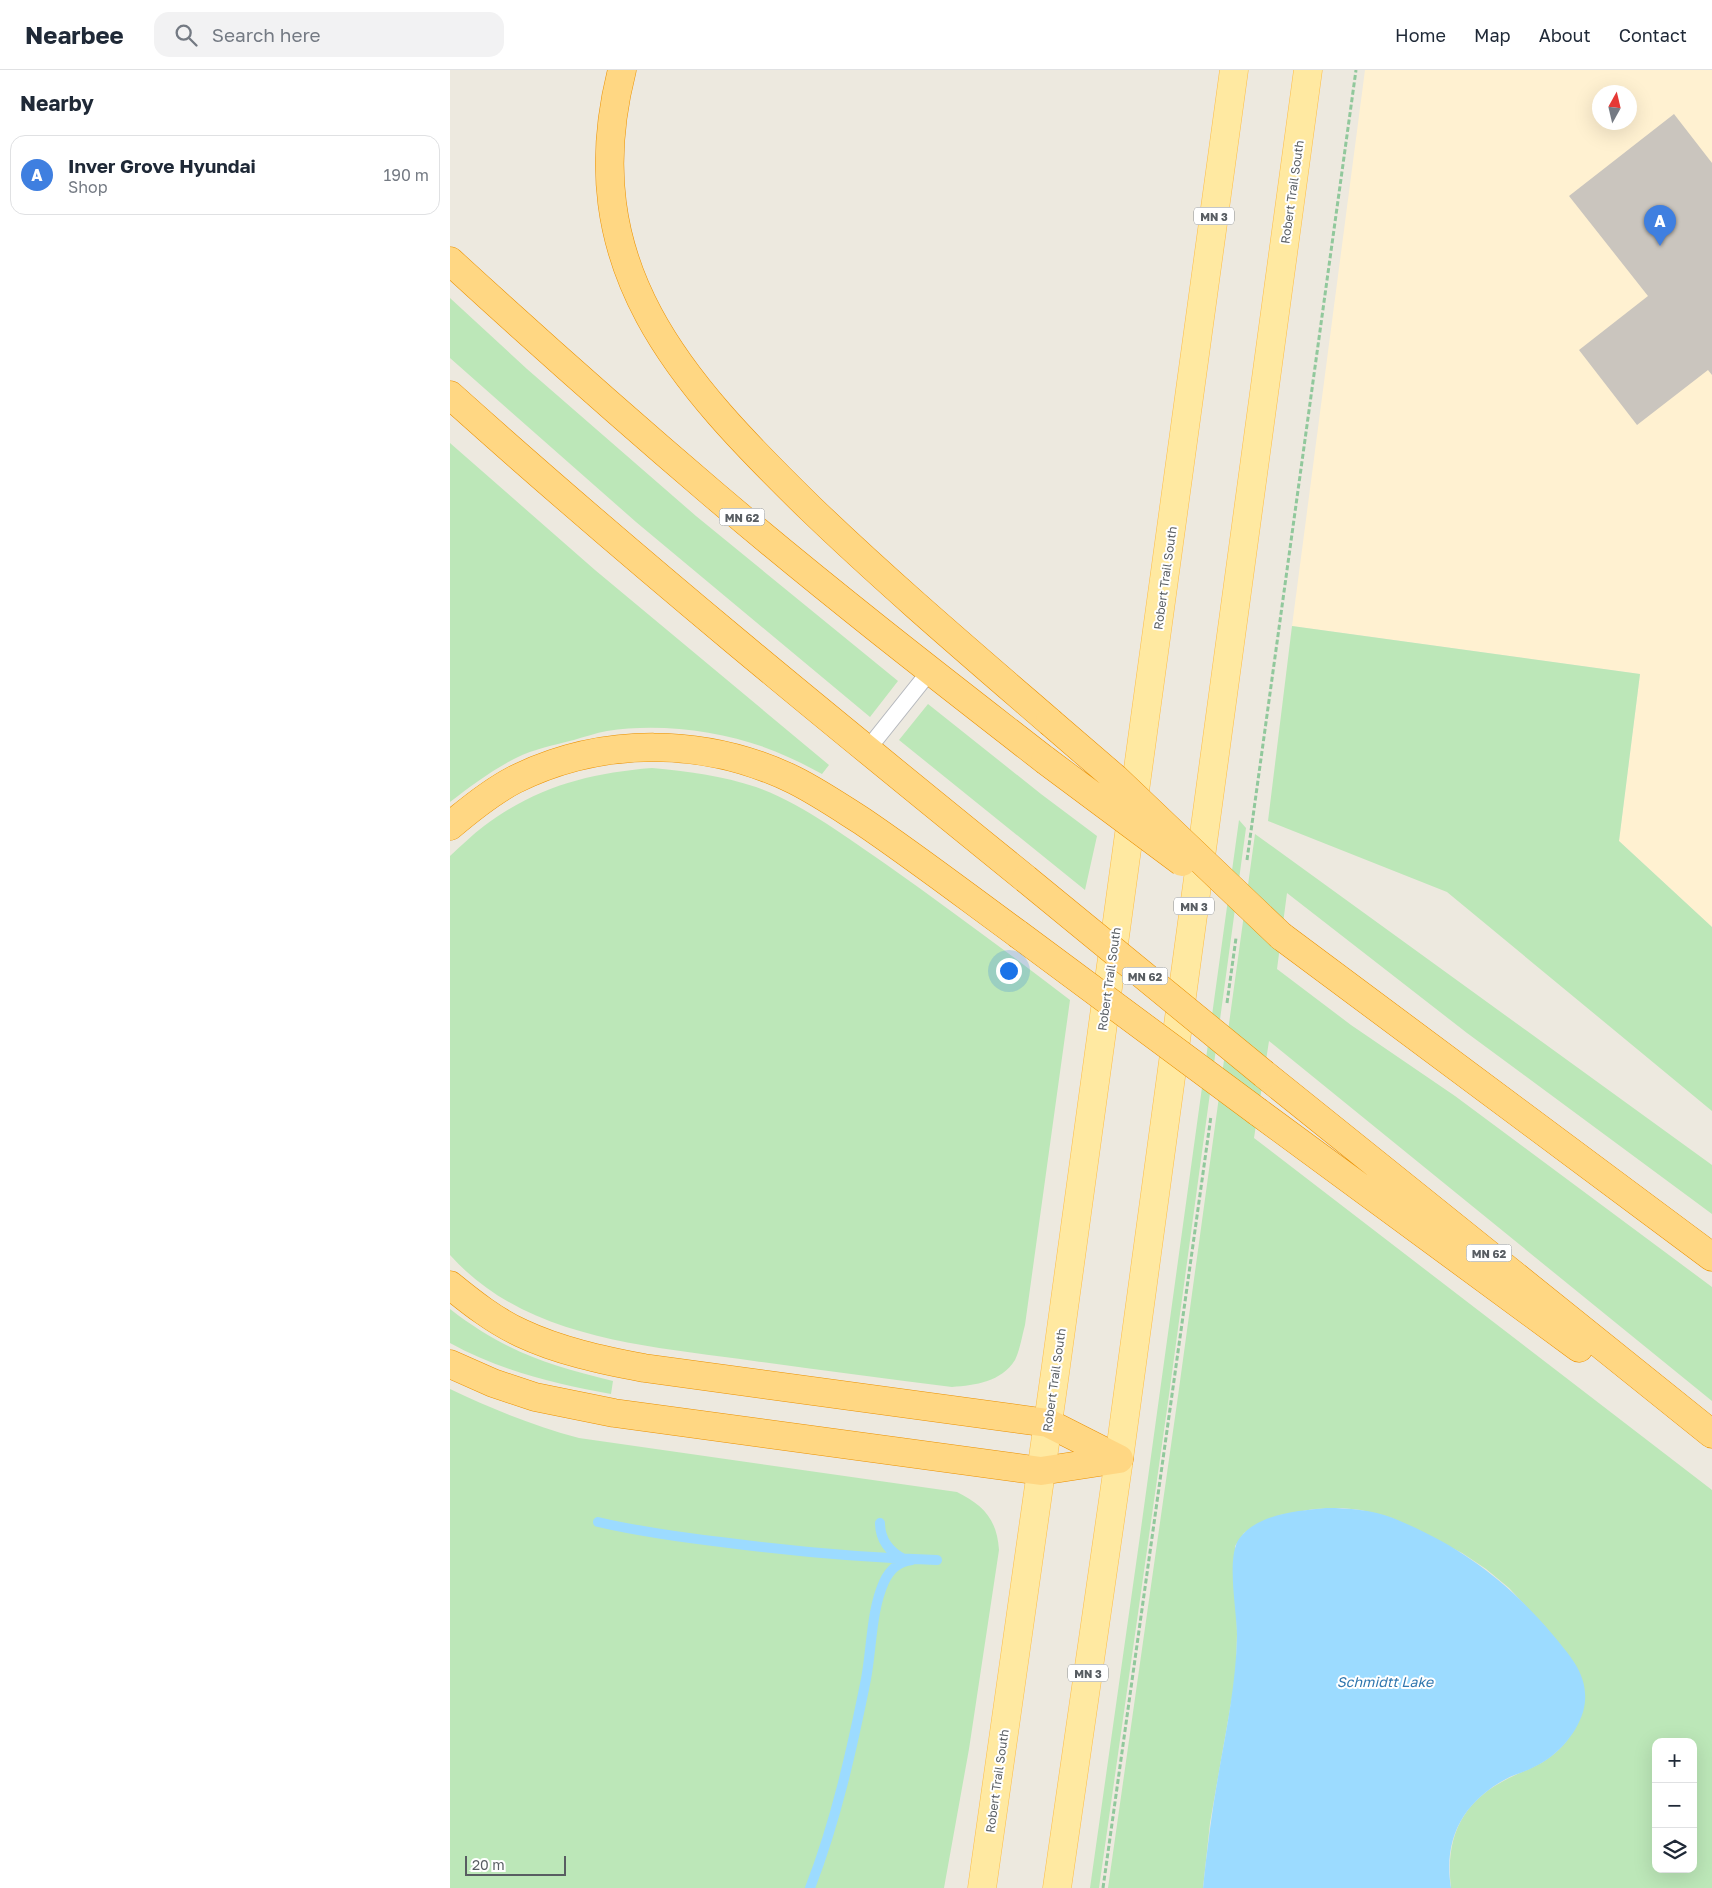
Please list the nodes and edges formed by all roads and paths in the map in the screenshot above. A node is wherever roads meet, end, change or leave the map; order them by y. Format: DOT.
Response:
graph roads {
  1 [pos="622,70"];
  2 [pos="1234,70"];
  3 [pos="1308,70"];
  4 [pos="1356,70"];
  5 [pos="450,261"];
  6 [pos="450,395"];
  7 [pos="930,671"];
  8 [pos="867,750"];
  9 [pos="450,826"];
  10 [pos="1246,864"];
  11 [pos="1237,932"];
  12 [pos="1281,936"];
  13 [pos="1226,1010"];
  14 [pos="1212,1109"];
  15 [pos="1712,1257"];
  16 [pos="450,1286"];
  17 [pos="450,1364"];
  18 [pos="1048,1423"];
  19 [pos="1712,1434"];
  20 [pos="1712,1446"];
  21 [pos="1118,1459"];
  22 [pos="1042,1471"];
  23 [pos="982,1888"];
  24 [pos="1057,1888"];
  25 [pos="1103,1888"];
  1 -- 12 [label="highway, bridge"];
  2 -- 18 [label="main road, Robert Trail South / MN 3"];
  3 -- 21 [label="main road, Robert Trail South / MN 3"];
  4 -- 10 [label="path"];
  5 -- 7 [label="highway, MN 62"];
  6 -- 8 [label="highway, MN 62"];
  7 -- 8 [label="lane"];
  7 -- 12 [label="highway, MN 62, bridge"];
  8 -- 19 [label="highway, MN 62, bridge"];
  9 -- 20 [label="highway, bridge"];
  11 -- 13 [label="path"];
  12 -- 15 [label="highway, MN 62"];
  14 -- 25 [label="path"];
  16 -- 18 [label="highway"];
  17 -- 22 [label="highway"];
  18 -- 21 [label="highway"];
  18 -- 22 [label="main road, Robert Trail South / MN 3"];
  21 -- 22 [label="highway"];
  21 -- 24 [label="main road, Robert Trail South / MN 3"];
  22 -- 23 [label="main road, Robert Trail South / MN 3"];
}
